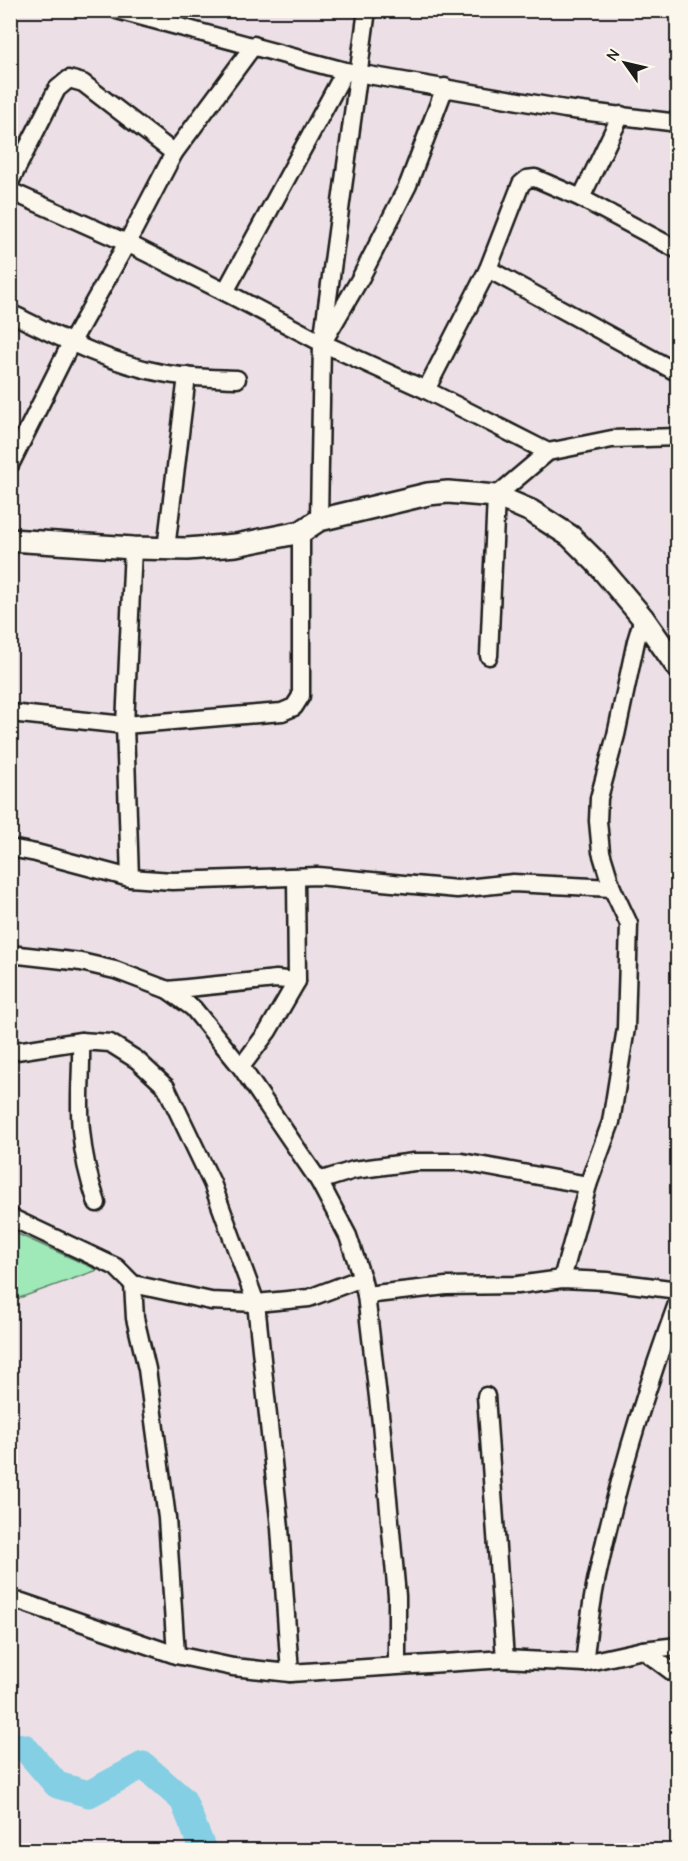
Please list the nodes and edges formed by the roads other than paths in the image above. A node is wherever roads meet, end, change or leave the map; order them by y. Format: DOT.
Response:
graph roads {
  1 [pos="117,10"];
  2 [pos="367,10"];
  3 [pos="254,45"];
  4 [pos="352,72"];
  5 [pos="446,87"];
  6 [pos="621,116"];
  7 [pos="678,123"];
  8 [pos="174,153"];
  9 [pos="10,182"];
  10 [pos="10,191"];
  11 [pos="581,198"];
  12 [pos="127,243"];
  13 [pos="677,247"];
  14 [pos="488,269"];
  15 [pos="225,292"];
  16 [pos="10,313"];
  17 [pos="71,343"];
  18 [pos="322,344"];
  19 [pos="678,373"];
  20 [pos="187,376"];
  21 [pos="237,379"];
  22 [pos="426,390"];
  23 [pos="17,432"];
  24 [pos="678,437"];
  25 [pos="548,452"];
  26 [pos="10,465"];
  27 [pos="496,496"];
  28 [pos="319,520"];
  29 [pos="301,532"];
  30 [pos="10,540"];
  31 [pos="133,548"];
  32 [pos="166,549"];
  33 [pos="643,618"];
  34 [pos="489,656"];
  35 [pos="678,668"];
  36 [pos="10,713"];
  37 [pos="125,724"];
  38 [pos="10,848"];
  39 [pos="130,878"];
  40 [pos="296,878"];
  41 [pos="612,888"];
  42 [pos="10,954"];
  43 [pos="297,981"];
  44 [pos="168,990"];
  45 [pos="81,1041"];
  46 [pos="10,1052"];
  47 [pos="241,1067"];
  48 [pos="319,1181"];
  49 [pos="588,1185"];
  50 [pos="97,1203"];
  51 [pos="10,1217"];
  52 [pos="363,1278"];
  53 [pos="562,1279"];
  54 [pos="133,1284"];
  55 [pos="678,1290"];
  56 [pos="366,1294"];
  57 [pos="678,1301"];
  58 [pos="256,1303"];
  59 [pos="486,1396"];
  60 [pos="10,1601"];
  61 [pos="678,1646"];
  62 [pos="643,1650"];
  63 [pos="176,1655"];
  64 [pos="506,1659"];
  65 [pos="584,1663"];
  66 [pos="397,1664"];
  67 [pos="290,1673"];
  68 [pos="678,1676"];
  1 -- 3 [label="street"];
  2 -- 4 [label="street"];
  3 -- 4 [label="street"];
  3 -- 8 [label="street"];
  4 -- 5 [label="street"];
  4 -- 15 [label="street"];
  4 -- 18 [label="street"];
  5 -- 6 [label="street"];
  5 -- 18 [label="street"];
  6 -- 7 [label="street"];
  6 -- 11 [label="street"];
  8 -- 9 [label="street"];
  8 -- 12 [label="street"];
  10 -- 12 [label="street"];
  11 -- 13 [label="street"];
  11 -- 14 [label="street"];
  12 -- 15 [label="street"];
  12 -- 17 [label="street"];
  14 -- 19 [label="street"];
  14 -- 22 [label="street"];
  15 -- 18 [label="street"];
  16 -- 17 [label="street"];
  17 -- 20 [label="street"];
  17 -- 23 [label="street"];
  18 -- 22 [label="street"];
  18 -- 28 [label="street"];
  20 -- 21 [label="street"];
  20 -- 32 [label="street"];
  22 -- 25 [label="street"];
  23 -- 26 [label="street"];
  24 -- 25 [label="street"];
  25 -- 27 [label="street"];
  27 -- 28 [label="main road"];
  27 -- 33 [label="main road"];
  27 -- 34 [label="street"];
  28 -- 29 [label="main road"];
  29 -- 32 [label="main road"];
  29 -- 37 [label="street"];
  30 -- 31 [label="main road"];
  31 -- 32 [label="main road"];
  31 -- 37 [label="street"];
  33 -- 35 [label="main road"];
  33 -- 41 [label="street"];
  36 -- 37 [label="street"];
  37 -- 39 [label="street"];
  38 -- 39 [label="street"];
  39 -- 40 [label="street"];
  40 -- 41 [label="street"];
  40 -- 43 [label="street"];
  41 -- 49 [label="street"];
  42 -- 44 [label="street"];
  43 -- 44 [label="street"];
  43 -- 47 [label="street"];
  44 -- 47 [label="street"];
  45 -- 46 [label="street"];
  45 -- 50 [label="street"];
  45 -- 58 [label="street"];
  47 -- 48 [label="street"];
  48 -- 49 [label="street"];
  48 -- 52 [label="street"];
  49 -- 53 [label="street"];
  51 -- 54 [label="street"];
  52 -- 56 [label="street"];
  52 -- 58 [label="street"];
  53 -- 55 [label="street"];
  53 -- 56 [label="street"];
  54 -- 58 [label="street"];
  54 -- 63 [label="street"];
  56 -- 66 [label="street"];
  57 -- 65 [label="street"];
  58 -- 67 [label="street"];
  59 -- 64 [label="street"];
  60 -- 63 [label="street"];
  61 -- 62 [label="street"];
  62 -- 65 [label="street"];
  62 -- 68 [label="street"];
  63 -- 67 [label="street"];
  64 -- 65 [label="street"];
  64 -- 66 [label="street"];
  66 -- 67 [label="street"];
}
